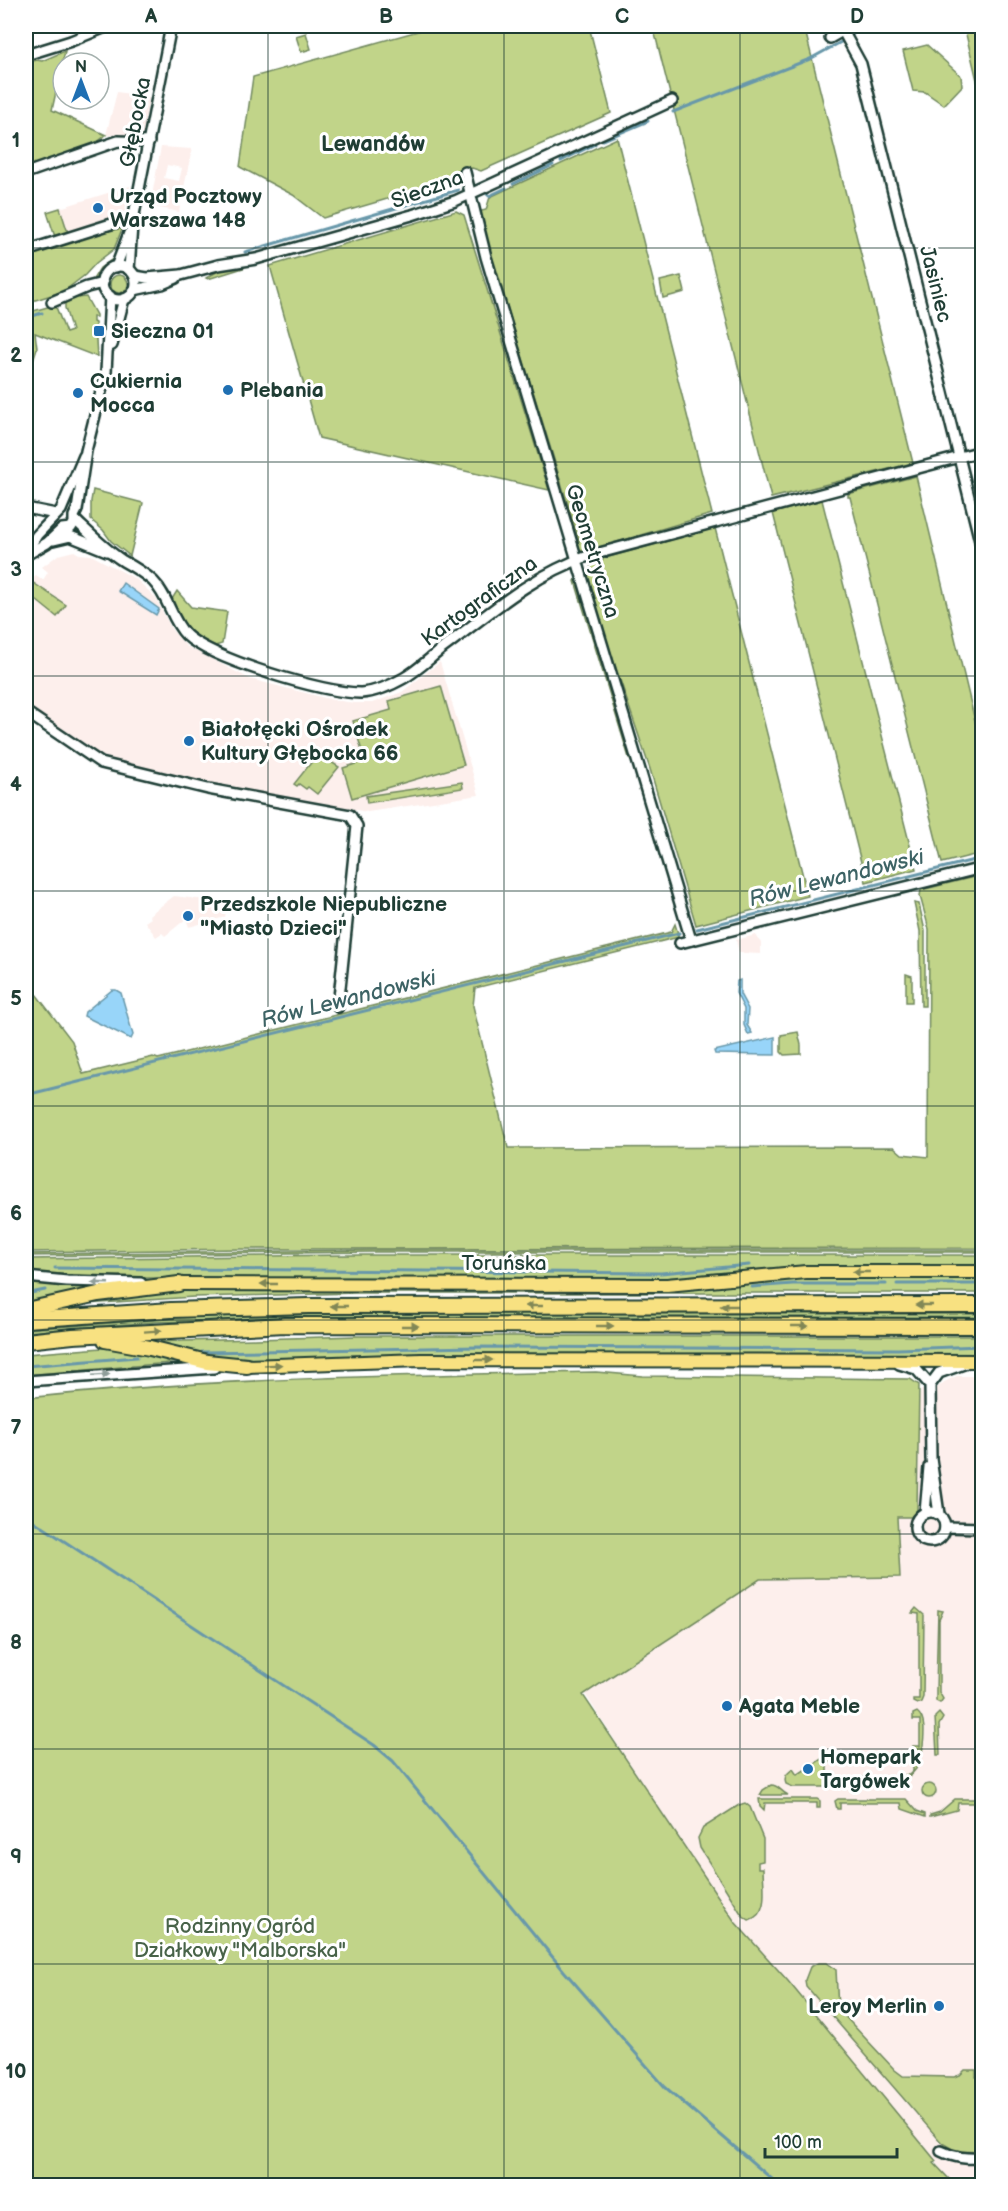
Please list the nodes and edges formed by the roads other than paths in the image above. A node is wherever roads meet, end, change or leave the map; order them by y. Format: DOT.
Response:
graph roads {
  1 [pos="108,26"];
  2 [pos="171,26"];
  3 [pos="847,28"];
  4 [pos="830,38"];
  5 [pos="26,55"];
  6 [pos="672,101"];
  7 [pos="149,142"];
  8 [pos="465,172"];
  9 [pos="26,173"];
  10 [pos="470,194"];
  11 [pos="132,224"];
  12 [pos="26,251"];
  13 [pos="116,267"];
  14 [pos="132,273"];
  15 [pos="181,275"];
  16 [pos="103,284"];
  17 [pos="134,290"];
  18 [pos="110,296"];
  19 [pos="124,299"];
  20 [pos="52,302"];
  21 [pos="107,359"];
  22 [pos="86,451"];
  23 [pos="982,451"];
  24 [pos="959,457"];
  25 [pos="26,508"];
  26 [pos="57,514"];
  27 [pos="74,518"];
  28 [pos="65,529"];
  29 [pos="79,539"];
  30 [pos="51,540"];
  31 [pos="982,549"];
  32 [pos="113,553"];
  33 [pos="26,554"];
  34 [pos="577,560"];
  35 [pos="26,712"];
  36 [pos="982,868"];
  37 [pos="691,940"];
  38 [pos="680,943"];
  39 [pos="338,1007"];
  40 [pos="982,1272"];
  41 [pos="26,1277"];
  42 [pos="179,1284"];
  43 [pos="982,1305"];
  44 [pos="26,1310"];
  45 [pos="26,1320"];
  46 [pos="982,1326"];
  47 [pos="73,1336"];
  48 [pos="26,1341"];
  49 [pos="885,1361"];
  50 [pos="981,1361"];
  51 [pos="247,1366"];
  52 [pos="26,1381"];
  53 [pos="930,1385"];
  54 [pos="931,1459"];
  55 [pos="925,1512"];
  56 [pos="939,1514"];
  57 [pos="945,1527"];
  58 [pos="982,1528"];
  59 [pos="941,2151"];
  60 [pos="982,2158"];
  1 -- 5 [label="street"];
  2 -- 7 [label="street, Głębocka"];
  3 -- 4 [label="street"];
  3 -- 24 [label="street, Jasiniec"];
  6 -- 10 [label="street, Sieczna"];
  7 -- 9 [label="street"];
  7 -- 11 [label="street, Głębocka"];
  8 -- 10 [label="street, Geometryczna"];
  10 -- 15 [label="street, Sieczna"];
  10 -- 34 [label="street, Geometryczna"];
  11 -- 12 [label="street"];
  11 -- 13 [label="street, Głębocka"];
  11 -- 14 [label="street, Głębocka"];
  13 -- 14 [label="street"];
  13 -- 16 [label="street, Głębocka"];
  14 -- 15 [label="street, Sieczna"];
  14 -- 17 [label="street, Głębocka"];
  15 -- 17 [label="street, Sieczna"];
  16 -- 18 [label="street"];
  16 -- 20 [label="street"];
  17 -- 19 [label="street"];
  18 -- 19 [label="street"];
  18 -- 21 [label="street"];
  19 -- 21 [label="street"];
  21 -- 22 [label="street"];
  22 -- 26 [label="street"];
  22 -- 27 [label="street"];
  23 -- 24 [label="street, Kartograficzna"];
  24 -- 31 [label="street, Jasiniec"];
  24 -- 34 [label="street, Kartograficzna"];
  25 -- 26 [label="street"];
  26 -- 27 [label="street"];
  26 -- 28 [label="street"];
  26 -- 33 [label="street"];
  27 -- 28 [label="street"];
  27 -- 32 [label="street, Kartograficzna"];
  28 -- 29 [label="street, Kartograficzna"];
  28 -- 30 [label="street"];
  29 -- 30 [label="street, Kartograficzna"];
  29 -- 32 [label="street, Kartograficzna"];
  30 -- 33 [label="street"];
  32 -- 34 [label="street, Kartograficzna"];
  34 -- 37 [label="street, Geometryczna"];
  35 -- 39 [label="street"];
  36 -- 37 [label="street"];
  37 -- 38 [label="street"];
  40 -- 42 [label="main road, Toruńska, one-way"];
  42 -- 41 [label="street, Toruńska, one-way"];
  42 -- 44 [label="highway"];
  43 -- 45 [label="highway, Toruńska, one-way"];
  47 -- 46 [label="highway, one-way"];
  47 -- 48 [label="highway"];
  47 -- 51 [label="highway"];
  49 -- 50 [label="main road"];
  51 -- 49 [label="main road, one-way"];
  49 -- 53 [label="street"];
  50 -- 53 [label="street"];
  52 -- 51 [label="street, one-way"];
  53 -- 54 [label="street"];
  54 -- 55 [label="street"];
  54 -- 56 [label="street"];
  55 -- 56 [label="street"];
  55 -- 57 [label="street"];
  56 -- 57 [label="street"];
  57 -- 58 [label="street"];
  59 -- 60 [label="street"];
}
